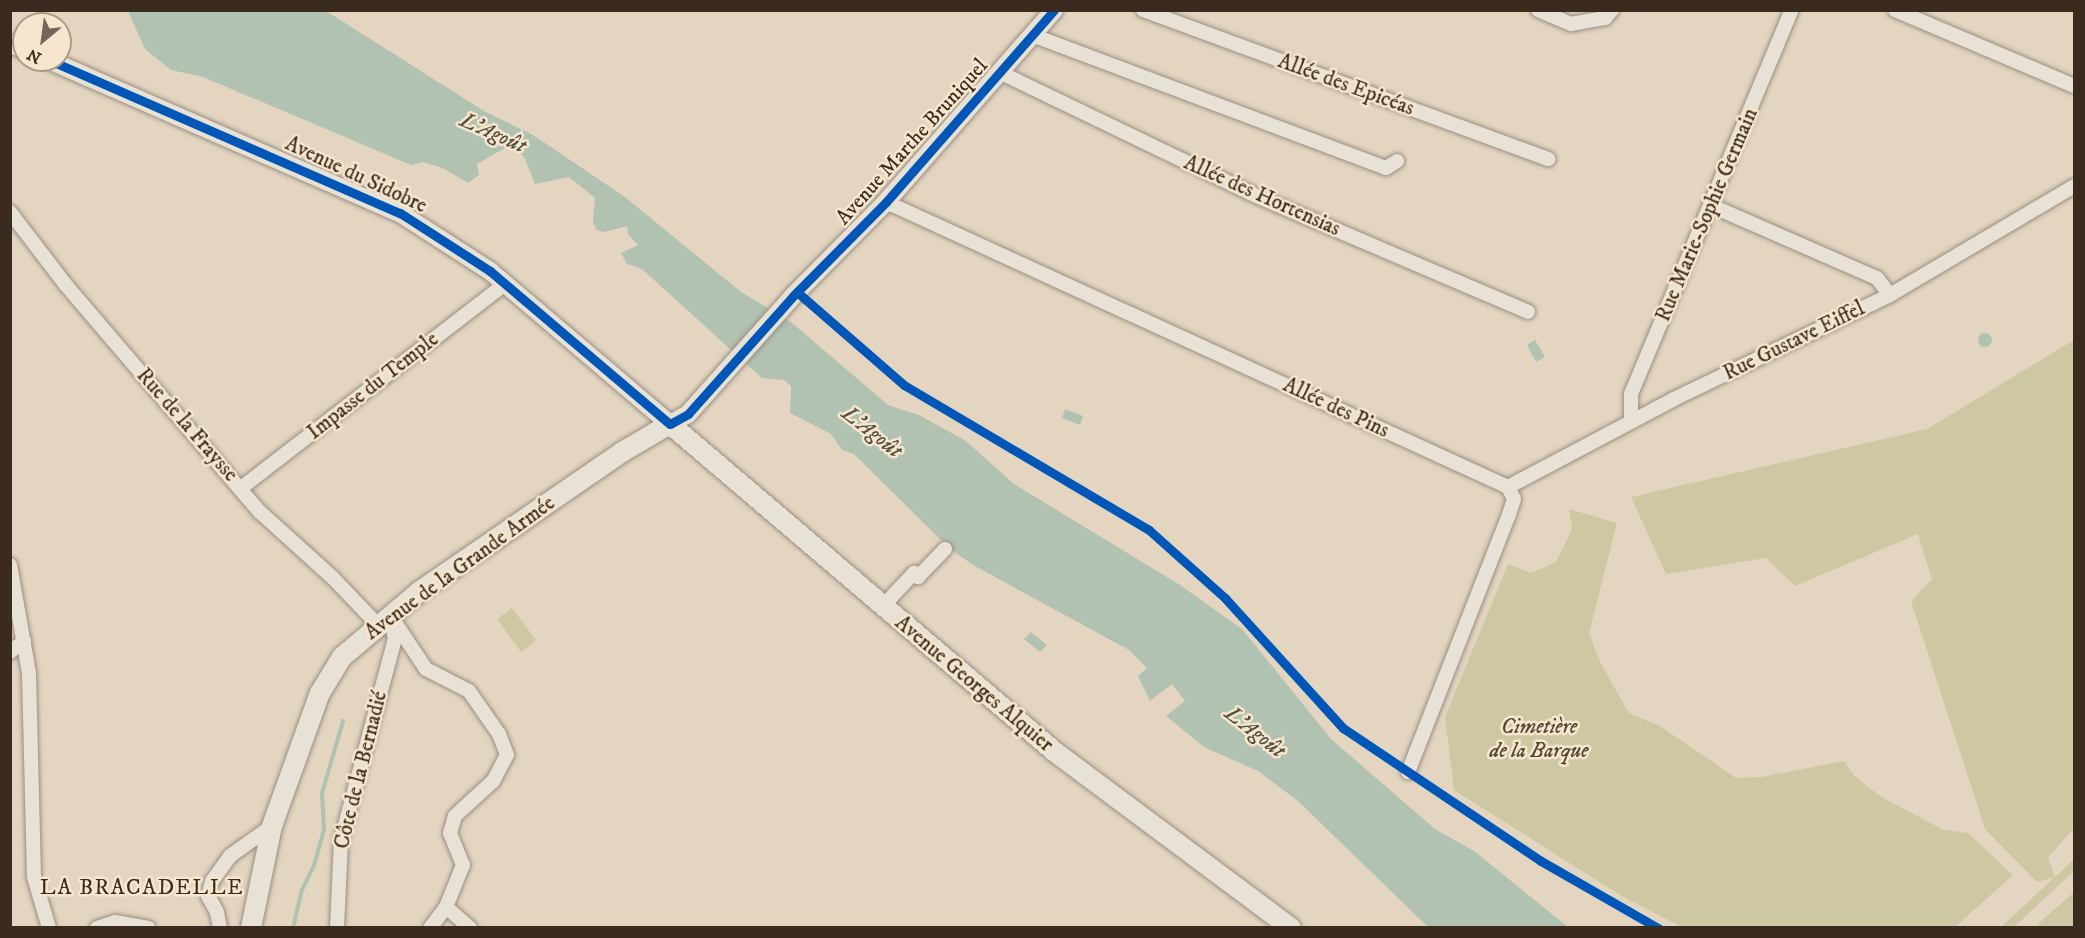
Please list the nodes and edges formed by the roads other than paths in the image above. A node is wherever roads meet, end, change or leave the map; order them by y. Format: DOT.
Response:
graph roads {
  1 [pos="1054,10"];
  2 [pos="1143,10"];
  3 [pos="1538,10"];
  4 [pos="1612,10"];
  5 [pos="1792,10"];
  6 [pos="1895,10"];
  7 [pos="1032,35"];
  8 [pos="72,70"];
  9 [pos="999,72"];
  10 [pos="2074,86"];
  11 [pos="1549,159"];
  12 [pos="1397,160"];
  13 [pos="2074,186"];
  14 [pos="886,202"];
  15 [pos="1712,206"];
  16 [pos="10,213"];
  17 [pos="505,284"];
  18 [pos="1890,295"];
  19 [pos="1528,312"];
  20 [pos="1631,421"];
  21 [pos="670,424"];
  22 [pos="1508,487"];
  23 [pos="241,488"];
  24 [pos="945,549"];
  25 [pos="10,565"];
  26 [pos="882,607"];
  27 [pos="384,620"];
  28 [pos="24,641"];
  29 [pos="10,652"];
  30 [pos="1408,772"];
  31 [pos="272,826"];
  32 [pos="446,907"];
  33 [pos="116,925"];
  34 [pos="49,927"];
  35 [pos="97,927"];
  36 [pos="148,927"];
  37 [pos="220,927"];
  38 [pos="251,927"];
  39 [pos="337,927"];
  40 [pos="430,927"];
  41 [pos="470,927"];
  42 [pos="1292,927"];
  1 -- 7 [label="street, Avenue Marthe Bruniquel"];
  2 -- 11 [label="street, Allée des Epicéas"];
  3 -- 4 [label="street"];
  5 -- 15 [label="street, Rue Marie-Sophie Germain"];
  6 -- 10 [label="street"];
  7 -- 9 [label="street, Avenue Marthe Bruniquel"];
  7 -- 12 [label="street"];
  8 -- 17 [label="street, Avenue du Sidobre"];
  9 -- 14 [label="street, Avenue Marthe Bruniquel"];
  9 -- 19 [label="street, Allée des Hortensias"];
  13 -- 18 [label="street, Rue Gustave Eiffel"];
  14 -- 21 [label="street, Avenue Marthe Bruniquel"];
  14 -- 22 [label="street, Allée des Pins"];
  15 -- 18 [label="street"];
  15 -- 20 [label="street, Rue Marie-Sophie Germain"];
  16 -- 23 [label="street, Rue de la Fraysse"];
  17 -- 21 [label="street, Avenue du Sidobre"];
  17 -- 23 [label="street, Impasse du Temple"];
  18 -- 20 [label="street, Rue Gustave Eiffel"];
  20 -- 22 [label="street, Rue Gustave Eiffel"];
  21 -- 26 [label="main road, Avenue Georges Alquier"];
  21 -- 27 [label="main road, Avenue de la Grande Armée"];
  22 -- 30 [label="street"];
  23 -- 27 [label="street, Rue de la Fraysse"];
  24 -- 26 [label="street"];
  25 -- 28 [label="street"];
  26 -- 42 [label="main road, Avenue Georges Alquier"];
  27 -- 31 [label="main road, Avenue de la Grande Armée"];
  27 -- 32 [label="street, Rue de la Fraysse"];
  27 -- 39 [label="street, Côte de la Bernadié"];
  28 -- 29 [label="street"];
  28 -- 34 [label="street"];
  31 -- 37 [label="street"];
  31 -- 38 [label="main road, Avenue de la Grande Armée"];
  32 -- 40 [label="street"];
  32 -- 41 [label="street"];
  33 -- 35 [label="street"];
  33 -- 36 [label="street"];
}
